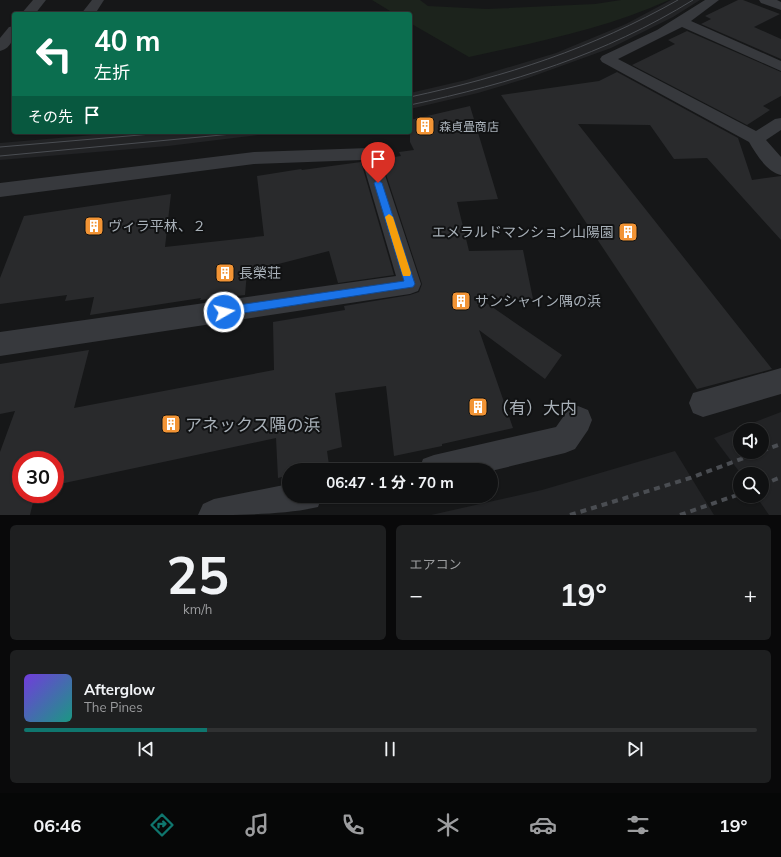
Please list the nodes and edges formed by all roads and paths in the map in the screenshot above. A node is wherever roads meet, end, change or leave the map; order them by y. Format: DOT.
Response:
graph roads {
  1 [pos="40,0"];
  2 [pos="98,0"];
  3 [pos="713,0"];
  4 [pos="765,0"];
  5 [pos="781,6"];
  6 [pos="30,12"];
  7 [pos="89,12"];
  8 [pos="682,22"];
  9 [pos="12,32"];
  10 [pos="0,47"];
  11 [pos="781,67"];
  12 [pos="781,123"];
  13 [pos="756,138"];
  14 [pos="781,169"];
  15 [pos="0,190"];
  16 [pos="0,344"];
  17 [pos="781,381"];
  18 [pos="703,403"];
  19 [pos="578,420"];
  20 [pos="464,463"];
  21 [pos="282,501"];
  22 [pos="214,515"];
  1 -- 6 [label="street"];
  2 -- 7 [label="street"];
  3 -- 8 [label="street"];
  4 -- 5 [label="street"];
  8 -- 11 [label="street"];
  8 -- 13 [label="street"];
  9 -- 10 [label="street"];
  12 -- 13 [label="street"];
  13 -- 14 [label="street"];
  15 -- 16 [label="street"];
  17 -- 18 [label="street"];
  19 -- 20 [label="street"];
  21 -- 22 [label="street"];
}
